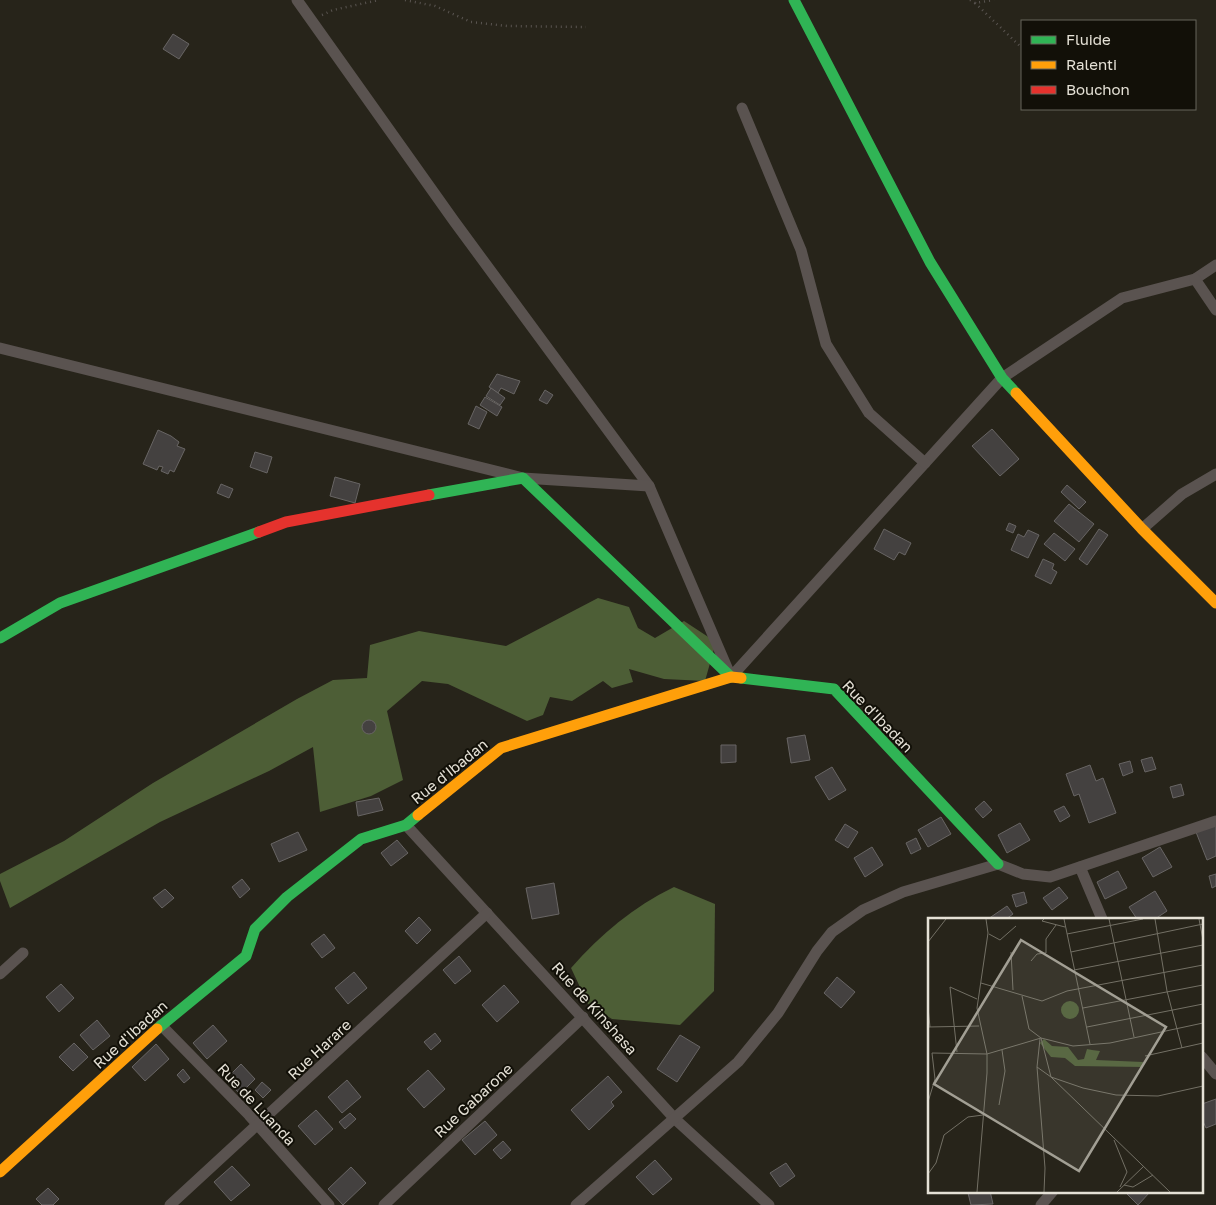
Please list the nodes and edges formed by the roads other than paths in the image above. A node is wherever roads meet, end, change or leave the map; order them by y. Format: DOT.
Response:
graph roads {
  1 [pos="297,0"];
  2 [pos="794,0"];
  3 [pos="742,108"];
  4 [pos="1216,265"];
  5 [pos="1195,279"];
  6 [pos="1216,310"];
  7 [pos="0,348"];
  8 [pos="1002,378"];
  9 [pos="925,463"];
  10 [pos="1216,474"];
  11 [pos="523,478"];
  12 [pos="649,486"];
  13 [pos="1142,529"];
  14 [pos="1216,603"];
  15 [pos="0,638"];
  16 [pos="731,677"];
  17 [pos="1216,821"];
  18 [pos="406,825"];
  19 [pos="998,864"];
  20 [pos="1080,868"];
  21 [pos="487,913"];
  22 [pos="1102,918"];
  23 [pos="23,953"];
  24 [pos="0,974"];
  25 [pos="583,1017"];
  26 [pos="161,1025"];
  27 [pos="1204,1059"];
  28 [pos="1216,1074"];
  29 [pos="675,1119"];
  30 [pos="258,1126"];
  31 [pos="0,1172"];
  32 [pos="1052,1192"];
  33 [pos="170,1205"];
  34 [pos="329,1205"];
  35 [pos="384,1205"];
  36 [pos="576,1205"];
  37 [pos="769,1205"];
  38 [pos="1041,1205"];
  1 -- 12 [label="street"];
  2 -- 8 [label="main road"];
  3 -- 9 [label="street"];
  4 -- 5 [label="street"];
  5 -- 6 [label="street"];
  5 -- 8 [label="street"];
  7 -- 11 [label="street"];
  8 -- 9 [label="street"];
  8 -- 13 [label="main road"];
  9 -- 16 [label="street"];
  10 -- 13 [label="street"];
  11 -- 12 [label="street"];
  11 -- 15 [label="main road"];
  11 -- 16 [label="main road"];
  12 -- 16 [label="street"];
  13 -- 14 [label="main road"];
  16 -- 18 [label="main road, Rue d'Ibadan"];
  16 -- 19 [label="main road, Rue d'Ibadan"];
  17 -- 20 [label="street"];
  18 -- 21 [label="street, Rue de Kinshasa"];
  18 -- 26 [label="main road, Rue d'Ibadan"];
  19 -- 20 [label="street"];
  19 -- 29 [label="street"];
  20 -- 22 [label="street"];
  21 -- 25 [label="street, Rue de Kinshasa"];
  21 -- 30 [label="street, Rue Harare"];
  23 -- 24 [label="street"];
  25 -- 29 [label="street, Rue de Kinshasa"];
  25 -- 35 [label="street, Rue Gabarone"];
  26 -- 30 [label="street, Rue de Luanda"];
  26 -- 31 [label="main road, Rue d'Ibadan"];
  27 -- 28 [label="street"];
  29 -- 36 [label="street"];
  29 -- 37 [label="street, Rue de Kinshasa"];
  30 -- 33 [label="street, Rue Harare"];
  30 -- 34 [label="street, Rue de Luanda"];
  32 -- 38 [label="street"];
}
